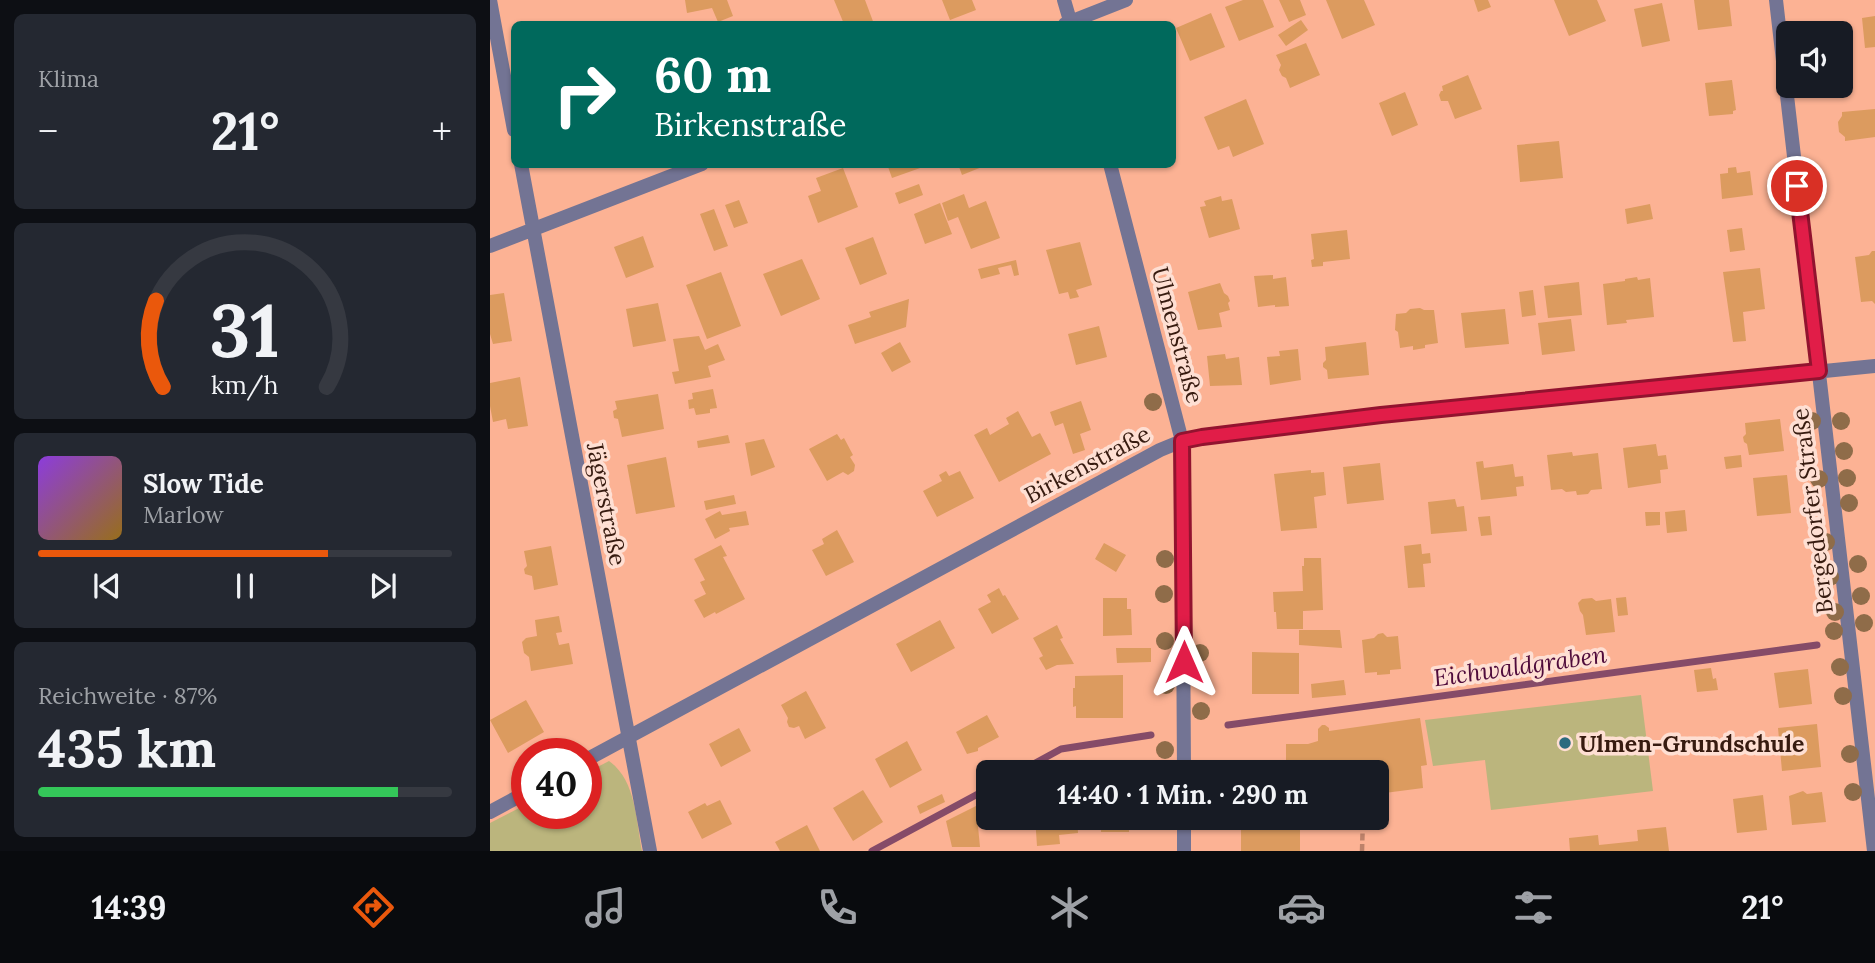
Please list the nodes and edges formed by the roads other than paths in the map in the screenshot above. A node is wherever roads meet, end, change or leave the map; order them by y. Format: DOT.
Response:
graph roads {
  1 [pos="490,0"];
  2 [pos="1064,0"];
  3 [pos="1126,0"];
  4 [pos="1776,0"];
  5 [pos="1068,21"];
  6 [pos="1076,21"];
  7 [pos="511,114"];
  8 [pos="522,168"];
  9 [pos="692,168"];
  10 [pos="1111,168"];
  11 [pos="533,229"];
  12 [pos="490,246"];
  13 [pos="1875,366"];
  14 [pos="1819,371"];
  15 [pos="1182,441"];
  16 [pos="628,737"];
  17 [pos="602,751"];
  18 [pos="1184,760"];
  19 [pos="511,801"];
  20 [pos="490,812"];
  21 [pos="1184,830"];
  22 [pos="650,851"];
  23 [pos="1184,851"];
  24 [pos="1874,851"];
  1 -- 7 [label="street"];
  2 -- 5 [label="street"];
  3 -- 6 [label="street"];
  4 -- 14 [label="street, Bergedorfer Straße"];
  8 -- 11 [label="street, Jägerstraße"];
  9 -- 11 [label="street"];
  10 -- 15 [label="street, Ulmenstraße"];
  11 -- 12 [label="street"];
  11 -- 16 [label="street, Jägerstraße"];
  13 -- 14 [label="street, Birkenstraße"];
  14 -- 15 [label="street, Birkenstraße"];
  14 -- 24 [label="street, Bergedorfer Straße"];
  15 -- 16 [label="street, Birkenstraße"];
  15 -- 18 [label="street, Ulmenstraße"];
  16 -- 17 [label="street, Birkenstraße"];
  16 -- 22 [label="street, Jägerstraße"];
  19 -- 20 [label="street"];
  21 -- 23 [label="street"];
}
